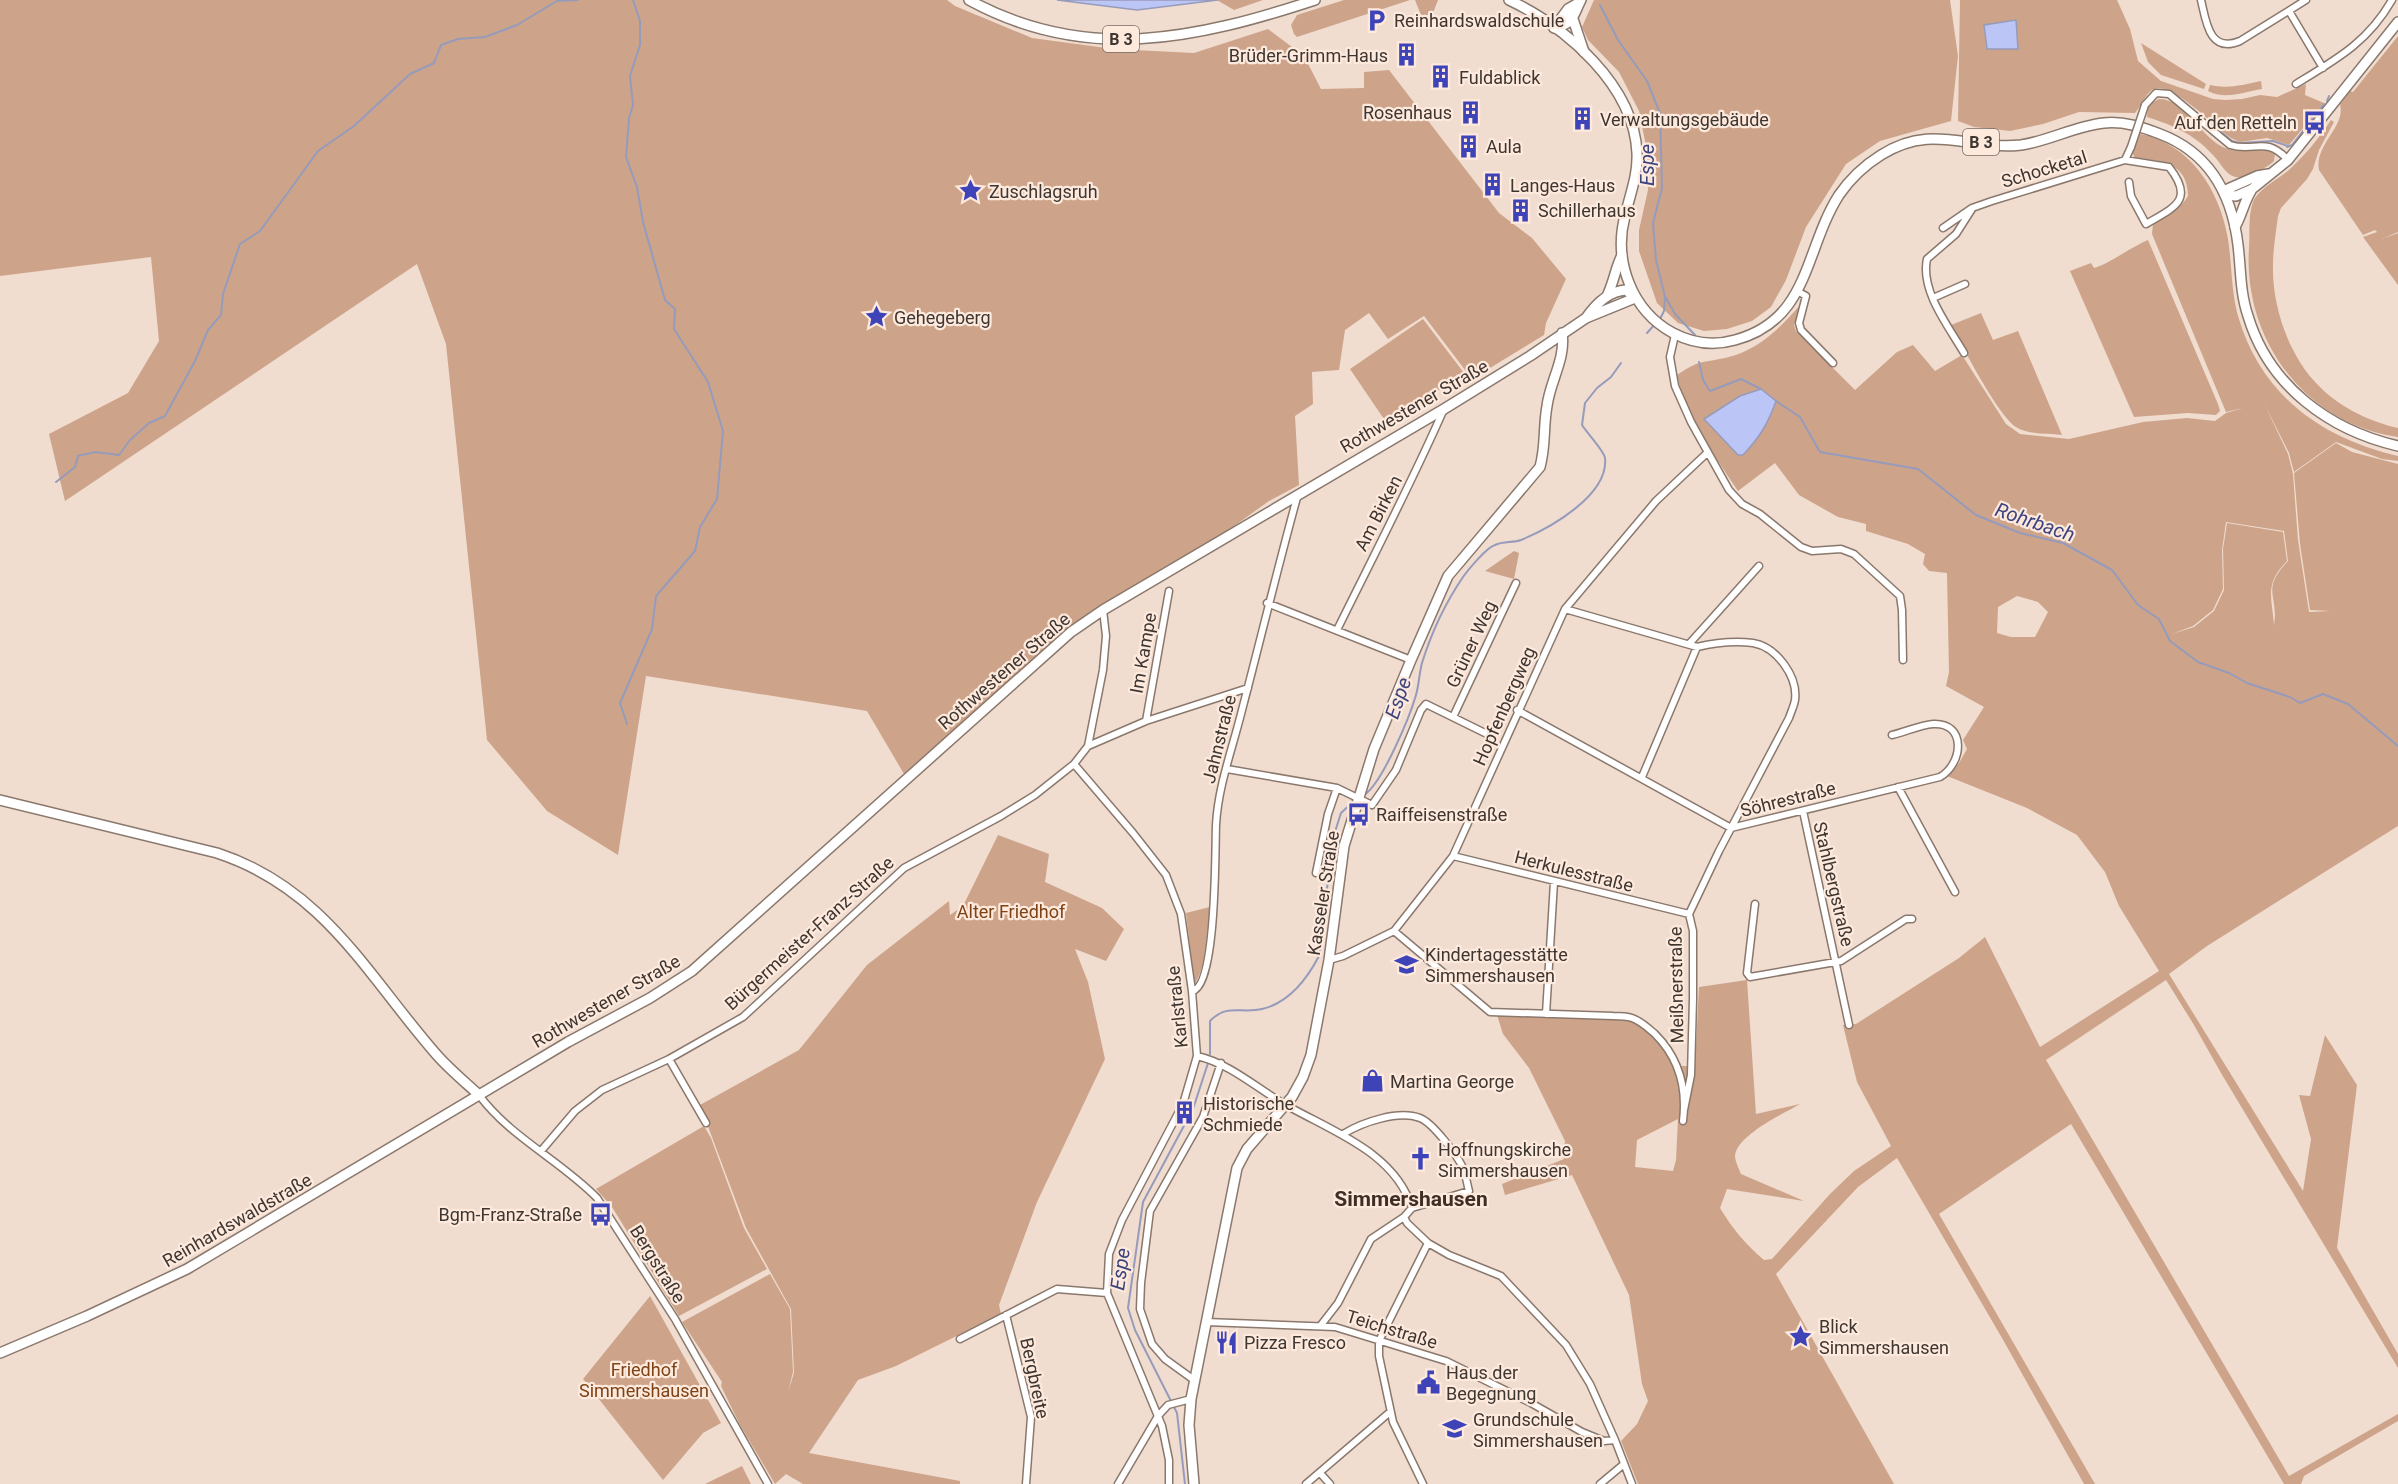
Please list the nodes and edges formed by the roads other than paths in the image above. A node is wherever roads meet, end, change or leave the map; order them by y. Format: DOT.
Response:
graph roads {
  1 [pos="969,0"];
  2 [pos="1315,0"];
  3 [pos="1509,0"];
  4 [pos="2201,0"];
  5 [pos="2306,0"];
  6 [pos="2392,0"];
  7 [pos="1580,1"];
  8 [pos="2289,12"];
  9 [pos="1573,19"];
  10 [pos="2398,22"];
  11 [pos="1554,28"];
  12 [pos="1584,52"];
  13 [pos="2323,68"];
  14 [pos="2296,84"];
  15 [pos="2126,160"];
  16 [pos="2288,160"];
  17 [pos="2268,174"];
  18 [pos="2129,182"];
  19 [pos="2252,189"];
  20 [pos="2224,193"];
  21 [pos="1972,208"];
  22 [pos="2235,227"];
  23 [pos="1943,228"];
  24 [pos="1622,255"];
  25 [pos="1965,284"];
  26 [pos="1797,291"];
  27 [pos="1607,296"];
  28 [pos="1635,298"];
  29 [pos="1933,298"];
  30 [pos="1586,318"];
  31 [pos="1562,333"];
  32 [pos="1676,335"];
  33 [pos="1964,353"];
  34 [pos="1833,363"];
  35 [pos="1444,409"];
  36 [pos="2398,446"];
  37 [pos="1707,453"];
  38 [pos="1298,493"];
  39 [pos="1759,566"];
  40 [pos="1516,583"];
  41 [pos="1169,591"];
  42 [pos="1268,603"];
  43 [pos="1565,609"];
  44 [pos="1103,610"];
  45 [pos="1337,630"];
  46 [pos="1689,644"];
  47 [pos="1697,646"];
  48 [pos="1411,660"];
  49 [pos="1903,660"];
  50 [pos="1248,688"];
  51 [pos="1517,710"];
  52 [pos="1454,717"];
  53 [pos="1146,721"];
  54 [pos="1489,735"];
  55 [pos="1892,735"];
  56 [pos="1088,746"];
  57 [pos="1074,764"];
  58 [pos="1227,769"];
  59 [pos="1642,777"];
  60 [pos="1898,787"];
  61 [pos="1336,788"];
  62 [pos="0,800"];
  63 [pos="1358,800"];
  64 [pos="1803,811"];
  65 [pos="1731,828"];
  66 [pos="1453,856"];
  67 [pos="1316,873"];
  68 [pos="1554,882"];
  69 [pos="1955,892"];
  70 [pos="1755,904"];
  71 [pos="1689,914"];
  72 [pos="1912,919"];
  73 [pos="1394,932"];
  74 [pos="1329,960"];
  75 [pos="1837,963"];
  76 [pos="1192,991"];
  77 [pos="1546,1014"];
  78 [pos="1849,1025"];
  79 [pos="1197,1056"];
  80 [pos="669,1059"];
  81 [pos="1221,1063"];
  82 [pos="479,1095"];
  83 [pos="1286,1105"];
  84 [pos="1684,1110"];
  85 [pos="1683,1121"];
  86 [pos="706,1123"];
  87 [pos="1343,1134"];
  88 [pos="541,1151"];
  89 [pos="1412,1208"];
  90 [pos="1404,1217"];
  91 [pos="1428,1243"];
  92 [pos="1107,1293"];
  93 [pos="1006,1315"];
  94 [pos="1206,1323"];
  95 [pos="1321,1325"];
  96 [pos="960,1339"];
  97 [pos="1379,1341"];
  98 [pos="0,1353"];
  99 [pos="1194,1380"];
  100 [pos="1191,1399"];
  101 [pos="1390,1412"];
  102 [pos="1158,1416"];
  103 [pos="1615,1440"];
  104 [pos="1624,1464"];
  105 [pos="1320,1473"];
  106 [pos="768,1484"];
  107 [pos="1026,1484"];
  108 [pos="1118,1484"];
  109 [pos="1169,1484"];
  110 [pos="1194,1484"];
  111 [pos="1306,1484"];
  112 [pos="1330,1484"];
  113 [pos="1423,1484"];
  114 [pos="1600,1484"];
  115 [pos="1632,1484"];
  1 -- 2 [label="main road, B 3"];
  3 -- 11 [label="main road, B 3"];
  4 -- 8 [label="street"];
  5 -- 8 [label="street"];
  6 -- 13 [label="street"];
  7 -- 9 [label="main road"];
  7 -- 11 [label="main road"];
  8 -- 13 [label="street"];
  9 -- 11 [label="main road"];
  9 -- 12 [label="main road"];
  10 -- 16 [label="main road"];
  11 -- 12 [label="main road, B 3"];
  12 -- 24 [label="main road, B 3"];
  13 -- 14 [label="street"];
  15 -- 16 [label="street, bridge"];
  15 -- 18 [label="street, Schocketal"];
  15 -- 21 [label="street, Schocketal"];
  16 -- 17 [label="main road"];
  17 -- 19 [label="main road"];
  17 -- 20 [label="main road"];
  19 -- 20 [label="main road"];
  19 -- 22 [label="main road"];
  20 -- 22 [label="main road, B 3"];
  20 -- 26 [label="main road, B 3"];
  21 -- 23 [label="street, Schocketal"];
  21 -- 29 [label="street"];
  22 -- 36 [label="main road, B 3"];
  24 -- 27 [label="main road"];
  24 -- 28 [label="main road, B 3"];
  25 -- 29 [label="street"];
  26 -- 32 [label="main road, B 3"];
  26 -- 34 [label="street"];
  27 -- 28 [label="main road"];
  27 -- 30 [label="main road, Rothwestener Straße"];
  28 -- 30 [label="main road, Rothwestener Straße"];
  28 -- 32 [label="main road, B 3"];
  29 -- 33 [label="street"];
  30 -- 31 [label="main road, Rothwestener Straße"];
  31 -- 35 [label="main road, Rothwestener Straße"];
  31 -- 48 [label="main road, Kasseler Straße"];
  32 -- 37 [label="street"];
  35 -- 38 [label="main road, Rothwestener Straße"];
  35 -- 45 [label="street, Am Birken"];
  37 -- 43 [label="street, Hopfenbergweg"];
  37 -- 49 [label="street"];
  38 -- 42 [label="street, Jahnstraße"];
  38 -- 44 [label="main road, Rothwestener Straße"];
  39 -- 46 [label="street"];
  40 -- 52 [label="street, Grüner Weg"];
  41 -- 53 [label="street, Im Kampe"];
  42 -- 45 [label="street"];
  42 -- 50 [label="street, Jahnstraße"];
  43 -- 46 [label="street, Meißnerstraße"];
  43 -- 51 [label="street, Hopfenbergweg"];
  44 -- 56 [label="street"];
  44 -- 82 [label="main road, Rothwestener Straße"];
  45 -- 48 [label="street"];
  46 -- 47 [label="street, Meißnerstraße"];
  47 -- 59 [label="street"];
  47 -- 65 [label="street, Meißnerstraße"];
  48 -- 63 [label="main road, Kasseler Straße"];
  50 -- 53 [label="street, Im Kampe"];
  50 -- 58 [label="street, Jahnstraße"];
  51 -- 59 [label="street, Söhrestraße"];
  51 -- 66 [label="street, Hopfenbergweg"];
  52 -- 54 [label="street, Grüner Weg"];
  52 -- 63 [label="street, Grüner Weg"];
  53 -- 56 [label="street, Im Kampe"];
  55 -- 60 [label="street, Söhrestraße"];
  56 -- 57 [label="street"];
  57 -- 76 [label="street, Karlstraße"];
  57 -- 80 [label="street, Bürgermeister-Franz-Straße"];
  58 -- 61 [label="street"];
  58 -- 76 [label="street, Jahnstraße"];
  59 -- 65 [label="street, Söhrestraße"];
  60 -- 64 [label="street, Söhrestraße"];
  60 -- 69 [label="street"];
  61 -- 63 [label="street"];
  61 -- 67 [label="street"];
  62 -- 82 [label="main road"];
  63 -- 74 [label="main road, Kasseler Straße"];
  64 -- 65 [label="street, Söhrestraße"];
  64 -- 75 [label="street, Stahlbergstraße"];
  65 -- 71 [label="street, Meißnerstraße"];
  66 -- 68 [label="street, Herkulesstraße"];
  66 -- 73 [label="street, Hopfenbergweg"];
  68 -- 71 [label="street, Herkulesstraße"];
  68 -- 77 [label="street"];
  70 -- 75 [label="street"];
  71 -- 84 [label="street, Meißnerstraße"];
  72 -- 75 [label="street, Stahlbergstraße"];
  73 -- 74 [label="street, Hopfenbergweg"];
  73 -- 77 [label="street"];
  74 -- 83 [label="main road, Kasseler Straße"];
  75 -- 78 [label="street, Stahlbergstraße"];
  76 -- 79 [label="street, Karlstraße"];
  77 -- 84 [label="street"];
  79 -- 81 [label="street"];
  79 -- 92 [label="street, Karlstraße"];
  80 -- 86 [label="street"];
  80 -- 88 [label="street, Bürgermeister-Franz-Straße"];
  81 -- 83 [label="street"];
  81 -- 99 [label="street"];
  82 -- 88 [label="street, Bergstraße"];
  82 -- 98 [label="main road, Reinhardswaldstraße"];
  83 -- 87 [label="street"];
  83 -- 94 [label="main road, Kasseler Straße"];
  84 -- 85 [label="street"];
  87 -- 89 [label="street"];
  87 -- 89 [label="street"];
  88 -- 106 [label="street, Bergstraße"];
  89 -- 90 [label="street"];
  90 -- 91 [label="street"];
  90 -- 95 [label="street"];
  91 -- 97 [label="street"];
  91 -- 103 [label="street"];
  92 -- 93 [label="street"];
  92 -- 102 [label="street, Karlstraße"];
  93 -- 96 [label="street"];
  93 -- 107 [label="street, Bergbreite"];
  94 -- 95 [label="street, Teichstraße"];
  94 -- 99 [label="main road, Kasseler Straße"];
  95 -- 97 [label="street, Teichstraße"];
  97 -- 101 [label="street"];
  97 -- 103 [label="street, Teichstraße"];
  99 -- 100 [label="main road, Kasseler Straße"];
  100 -- 102 [label="street"];
  100 -- 110 [label="main road, Kasseler Straße"];
  101 -- 105 [label="street"];
  101 -- 113 [label="street"];
  102 -- 108 [label="street"];
  102 -- 109 [label="street, Karlstraße"];
  103 -- 104 [label="street"];
  104 -- 114 [label="street"];
  104 -- 115 [label="street"];
  105 -- 111 [label="street"];
  105 -- 112 [label="street"];
}
